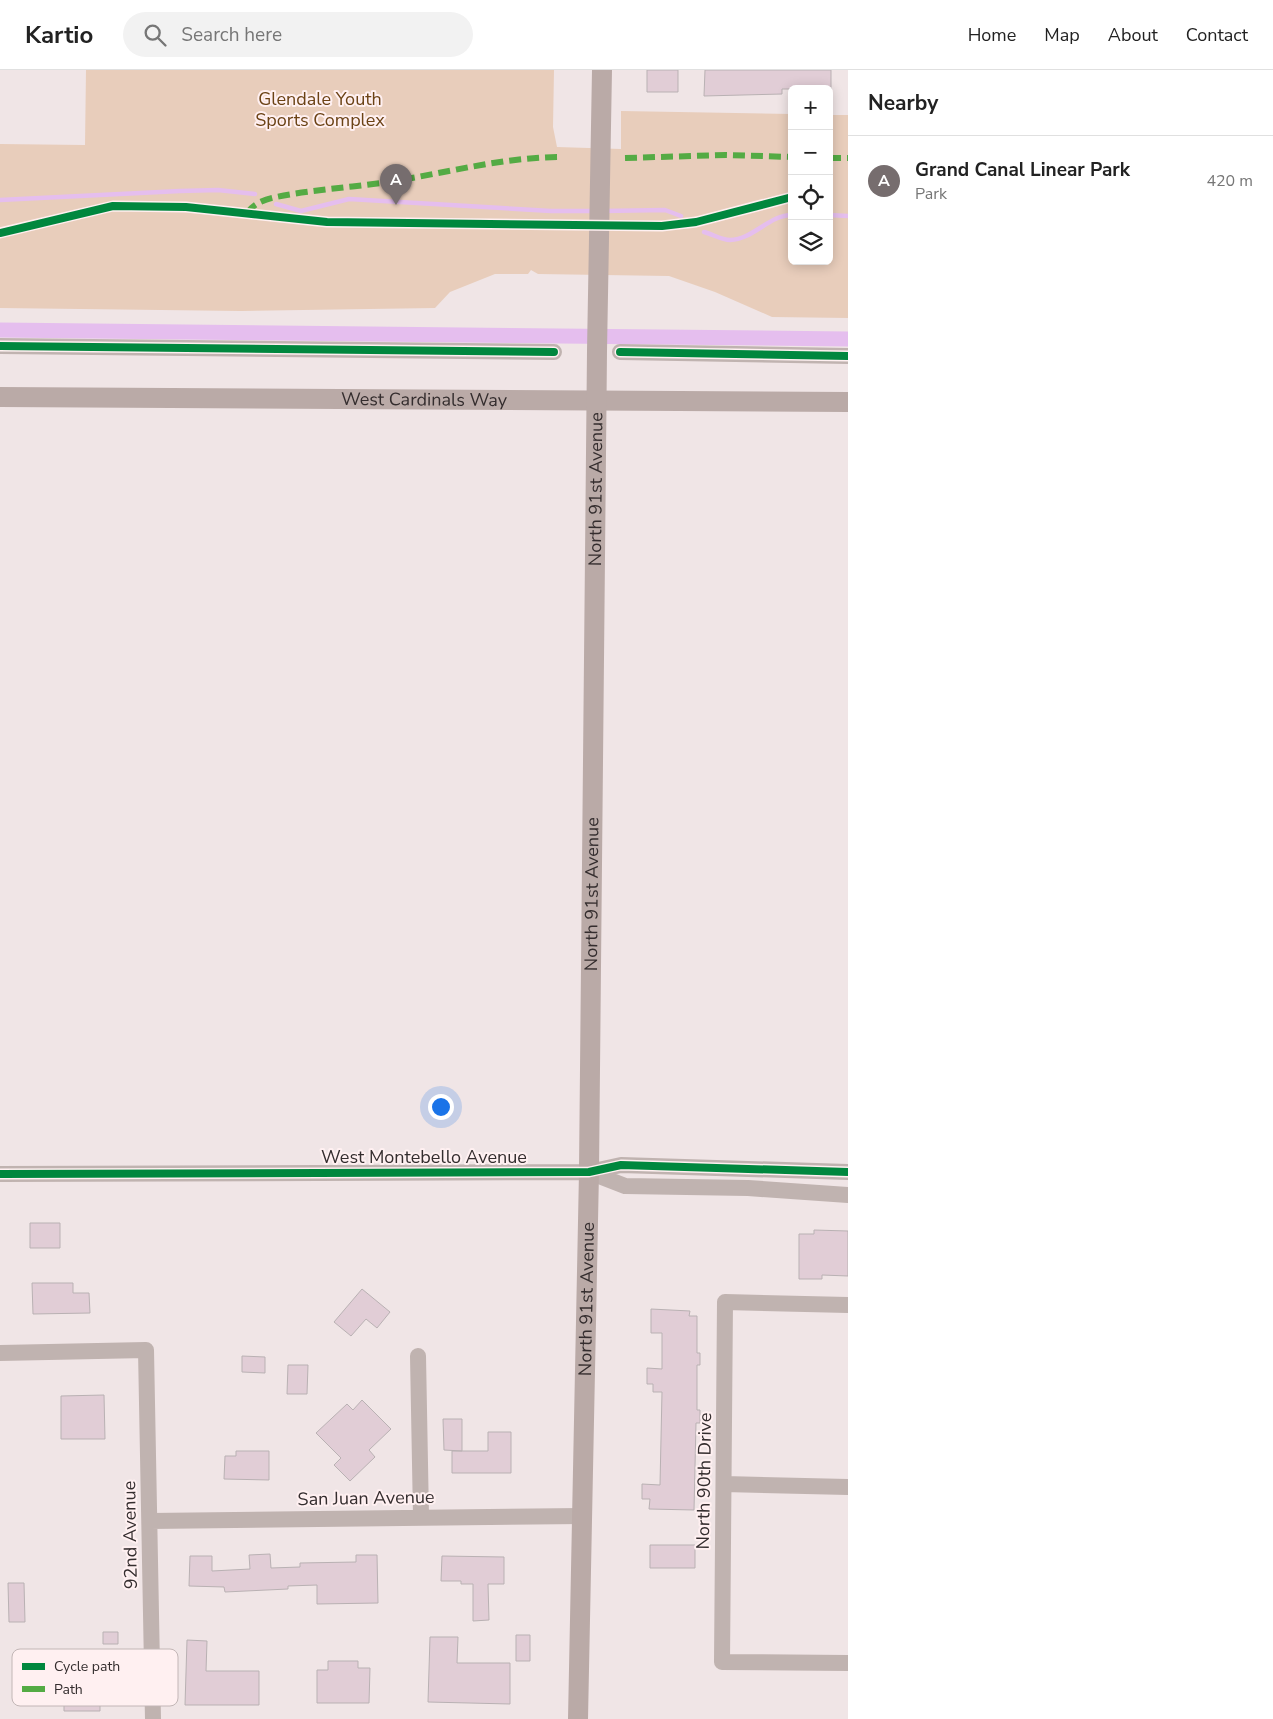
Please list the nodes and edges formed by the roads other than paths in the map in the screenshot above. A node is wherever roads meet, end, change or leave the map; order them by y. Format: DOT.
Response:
graph roads {
  1 [pos="602,70"];
  2 [pos="0,346"];
  3 [pos="554,352"];
  4 [pos="620,352"];
  5 [pos="848,356"];
  6 [pos="0,397"];
  7 [pos="596,400"];
  8 [pos="848,402"];
  9 [pos="589,1172"];
  10 [pos="848,1172"];
  11 [pos="0,1174"];
  12 [pos="848,1195"];
  13 [pos="848,1305"];
  14 [pos="0,1353"];
  15 [pos="418,1356"];
  16 [pos="724,1484"];
  17 [pos="848,1487"];
  18 [pos="582,1516"];
  19 [pos="421,1518"];
  20 [pos="150,1521"];
  21 [pos="152,1649"];
  22 [pos="848,1664"];
  23 [pos="153,1706"];
  24 [pos="153,1719"];
  25 [pos="578,1719"];
  1 -- 7 [label="main road, North 91st Avenue"];
  2 -- 3 [label="street"];
  4 -- 5 [label="street"];
  6 -- 7 [label="main road, West Cardinals Way"];
  7 -- 8 [label="main road, West Cardinals Way"];
  7 -- 9 [label="main road, North 91st Avenue"];
  9 -- 10 [label="street, West Montebello Avenue"];
  9 -- 11 [label="street, West Montebello Avenue"];
  9 -- 12 [label="street, West Montebello Avenue"];
  9 -- 18 [label="main road, North 91st Avenue"];
  13 -- 16 [label="street, North 90th Drive"];
  14 -- 20 [label="street, 92nd Avenue"];
  15 -- 19 [label="street"];
  16 -- 17 [label="street"];
  16 -- 22 [label="street, North 90th Drive"];
  18 -- 19 [label="street, San Juan Avenue"];
  18 -- 25 [label="main road, North 91st Avenue"];
  19 -- 20 [label="street, San Juan Avenue"];
  20 -- 21 [label="street, 92nd Avenue"];
  23 -- 24 [label="street, 92nd Avenue"];
}
